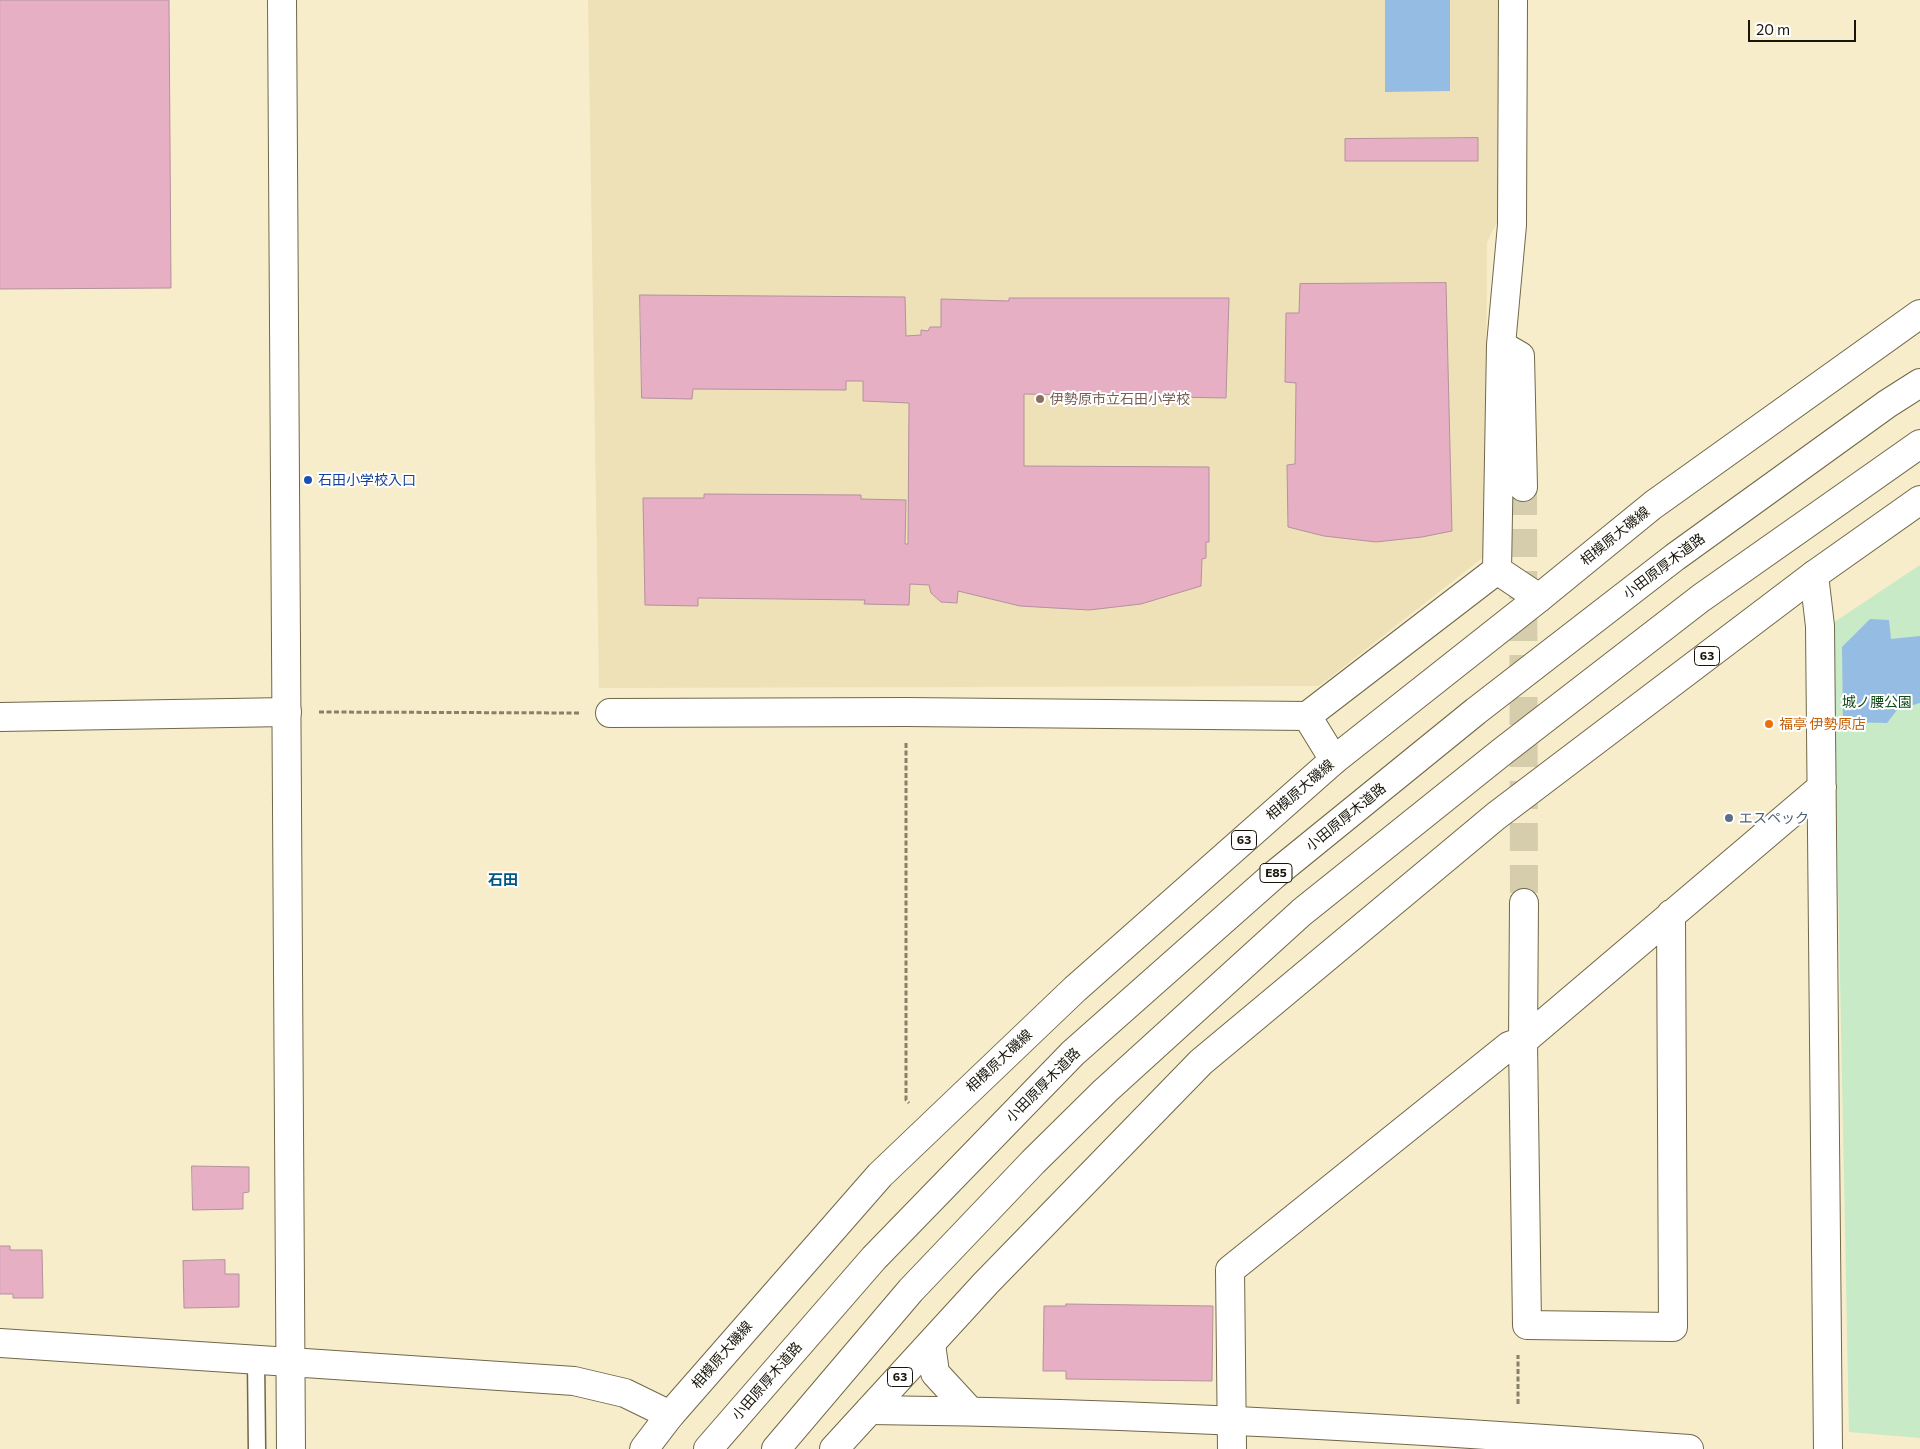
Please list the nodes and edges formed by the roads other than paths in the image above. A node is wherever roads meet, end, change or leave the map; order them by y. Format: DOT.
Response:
graph roads {
  1 [pos="282,0"];
  2 [pos="1513,0"];
  3 [pos="1920,314"];
  4 [pos="1501,345"];
  5 [pos="1920,383"];
  6 [pos="1920,444"];
  7 [pos="1523,488"];
  8 [pos="1920,500"];
  9 [pos="1497,570"];
  10 [pos="1814,575"];
  11 [pos="1539,598"];
  12 [pos="287,712"];
  13 [pos="610,713"];
  14 [pos="0,716"];
  15 [pos="1307,716"];
  16 [pos="1334,760"];
  17 [pos="1822,787"];
  18 [pos="1524,903"];
  19 [pos="1671,914"];
  20 [pos="1523,1041"];
  21 [pos="0,1343"];
  22 [pos="931,1344"];
  23 [pos="256,1360"];
  24 [pos="290,1362"];
  25 [pos="870,1410"];
  26 [pos="970,1411"];
  27 [pos="670,1414"];
  28 [pos="1232,1420"];
  29 [pos="257,1449"];
  30 [pos="290,1449"];
  31 [pos="644,1449"];
  32 [pos="708,1449"];
  33 [pos="776,1449"];
  34 [pos="834,1449"];
  35 [pos="1232,1449"];
  36 [pos="1690,1449"];
  37 [pos="1828,1449"];
  1 -- 12 [label="main road"];
  2 -- 4 [label="main road"];
  3 -- 11 [label="main road, 相模原大磯線 / 63"];
  4 -- 7 [label="main road"];
  4 -- 9 [label="main road"];
  5 -- 32 [label="main road, 小田原厚木道路 / E85"];
  6 -- 33 [label="main road"];
  8 -- 10 [label="main road, 63"];
  9 -- 11 [label="main road"];
  9 -- 15 [label="main road"];
  10 -- 17 [label="main road"];
  10 -- 22 [label="main road, 63"];
  11 -- 16 [label="main road, 相模原大磯線 / 63"];
  12 -- 14 [label="main road"];
  12 -- 24 [label="main road"];
  13 -- 15 [label="main road"];
  15 -- 16 [label="main road"];
  16 -- 27 [label="main road, 相模原大磯線 / 63"];
  17 -- 19 [label="main road"];
  17 -- 37 [label="main road"];
  18 -- 20 [label="main road"];
  19 -- 20 [label="main road"];
  19 -- 20 [label="main road"];
  20 -- 28 [label="main road"];
  21 -- 23 [label="main road"];
  22 -- 25 [label="main road, 63"];
  22 -- 26 [label="main road"];
  23 -- 24 [label="main road"];
  23 -- 29 [label="lane"];
  24 -- 27 [label="main road"];
  24 -- 30 [label="main road"];
  25 -- 26 [label="main road"];
  25 -- 34 [label="main road, 63"];
  26 -- 28 [label="main road"];
  27 -- 31 [label="main road, 相模原大磯線 / 63"];
  28 -- 35 [label="main road"];
  28 -- 36 [label="main road"];
}
